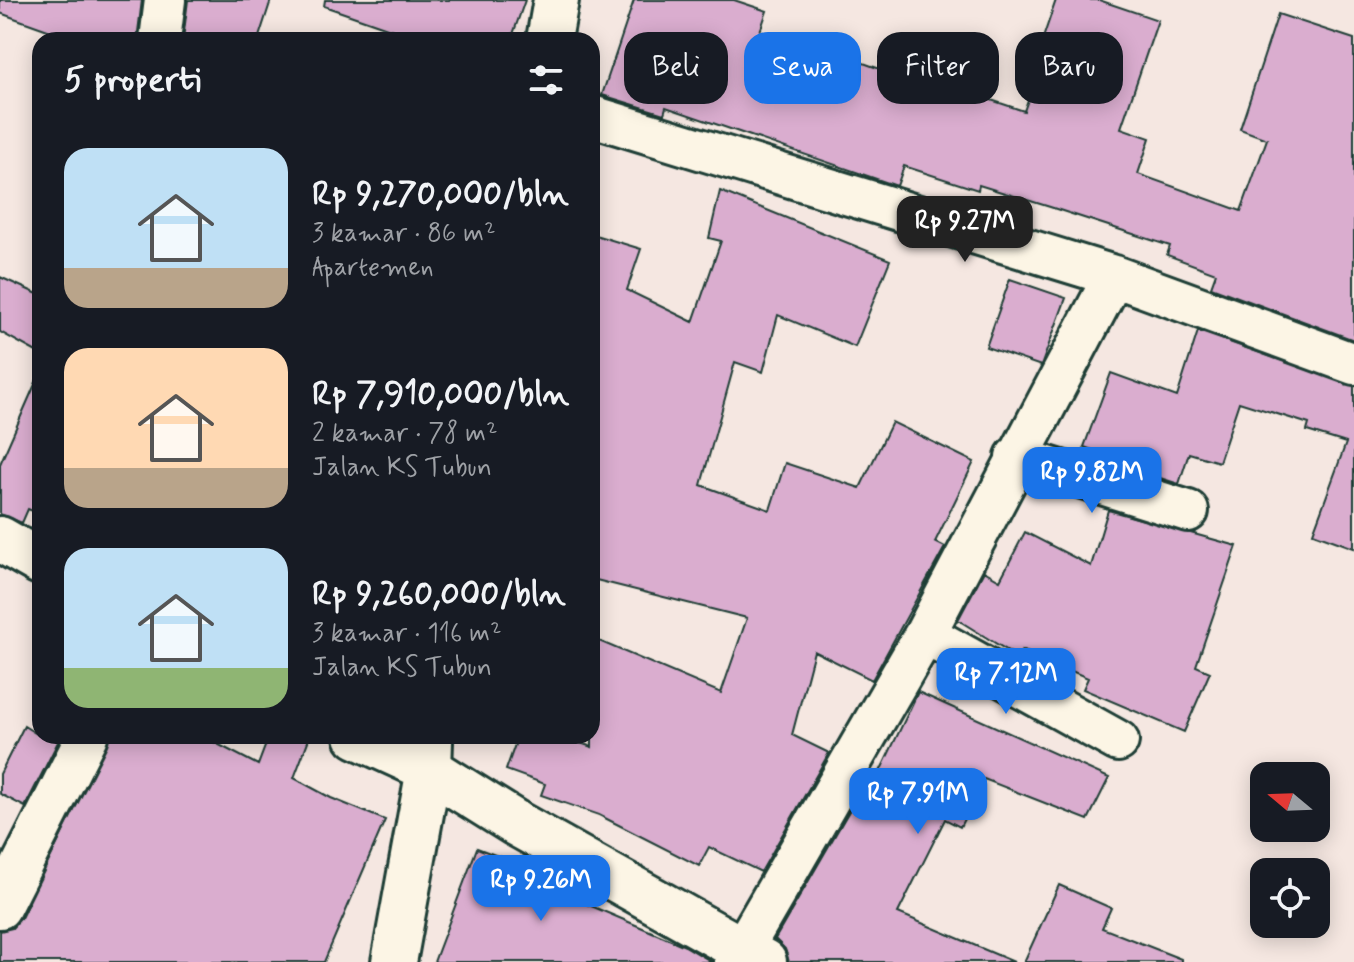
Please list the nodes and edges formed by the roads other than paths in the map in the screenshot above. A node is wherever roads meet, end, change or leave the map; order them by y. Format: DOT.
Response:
graph roads {
  1 [pos="165,0"];
  2 [pos="556,0"];
  3 [pos="161,32"];
  4 [pos="550,32"];
  5 [pos="600,118"];
  6 [pos="1114,276"];
  7 [pos="1354,364"];
  8 [pos="1016,457"];
  9 [pos="1188,511"];
  10 [pos="0,539"];
  11 [pos="32,557"];
  12 [pos="925,634"];
  13 [pos="1118,741"];
  14 [pos="83,744"];
  15 [pos="394,744"];
  16 [pos="430,752"];
  17 [pos="0,908"];
  18 [pos="747,958"];
  19 [pos="394,962"];
  1 -- 3 [label="street"];
  2 -- 4 [label="main road"];
  5 -- 6 [label="street"];
  6 -- 7 [label="street"];
  6 -- 8 [label="street"];
  8 -- 9 [label="street"];
  8 -- 12 [label="street"];
  10 -- 11 [label="main road"];
  12 -- 13 [label="street"];
  12 -- 18 [label="street"];
  14 -- 17 [label="street"];
  15 -- 16 [label="main road"];
  16 -- 18 [label="main road"];
  16 -- 19 [label="main road"];
}
